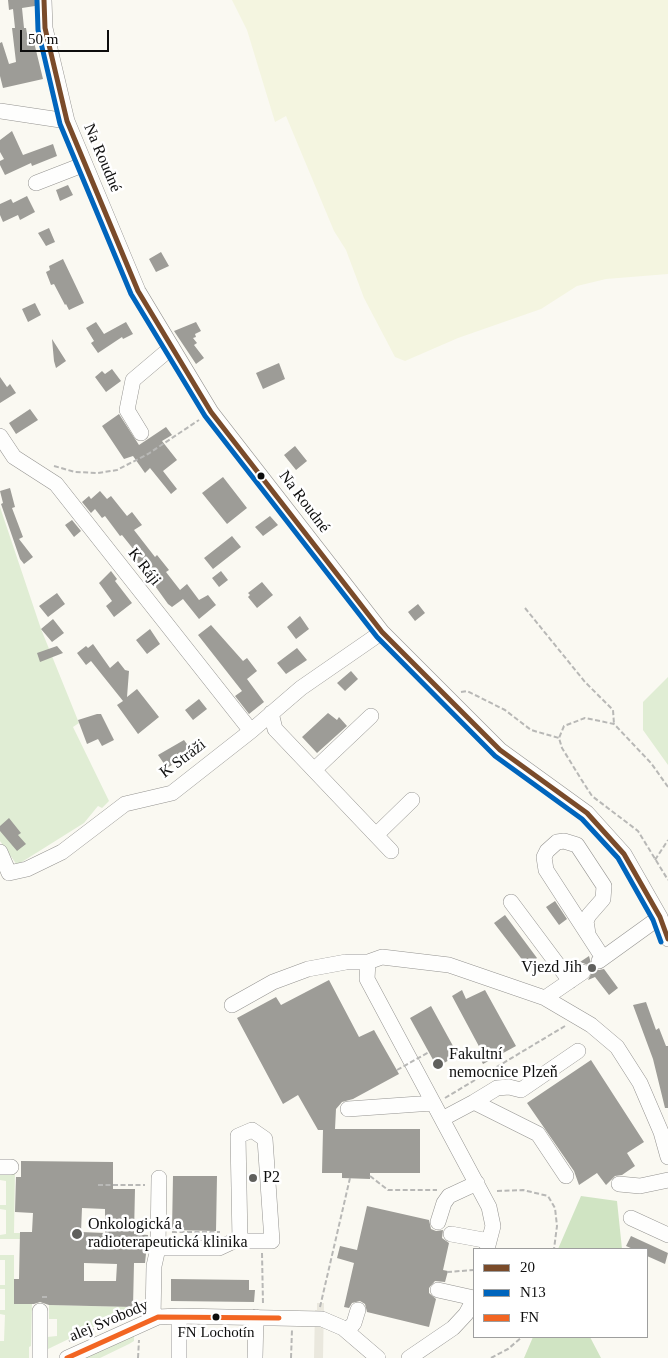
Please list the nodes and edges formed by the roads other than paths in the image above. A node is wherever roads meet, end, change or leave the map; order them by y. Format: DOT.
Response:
graph roads {
  1 [pos="44,0"];
  2 [pos="0,111"];
  3 [pos="68,121"];
  4 [pos="85,164"];
  5 [pos="36,183"];
  6 [pos="172,347"];
  7 [pos="141,432"];
  8 [pos="0,436"];
  9 [pos="382,632"];
  10 [pos="272,713"];
  11 [pos="371,716"];
  12 [pos="251,731"];
  13 [pos="314,770"];
  14 [pos="412,800"];
  15 [pos="376,835"];
  16 [pos="391,851"];
  17 [pos="0,852"];
  18 [pos="511,902"];
  19 [pos="569,905"];
  20 [pos="594,910"];
  21 [pos="660,917"];
  22 [pos="588,934"];
  23 [pos="668,938"];
  24 [pos="368,962"];
  25 [pos="583,972"];
  26 [pos="570,981"];
  27 [pos="545,998"];
  28 [pos="232,1005"];
  29 [pos="578,1051"];
  30 [pos="474,1102"];
  31 [pos="433,1103"];
  32 [pos="348,1109"];
  33 [pos="442,1119"];
  34 [pos="668,1157"];
  35 [pos="566,1176"];
  36 [pos="668,1180"];
  37 [pos="153,1181"];
  38 [pos="476,1183"];
  39 [pos="619,1184"];
  40 [pos="631,1218"];
  41 [pos="438,1222"];
  42 [pos="451,1234"];
  43 [pos="668,1234"];
  44 [pos="240,1241"];
  45 [pos="488,1245"];
  46 [pos="158,1248"];
  47 [pos="438,1290"];
  48 [pos="473,1299"];
  49 [pos="473,1301"];
  50 [pos="358,1310"];
  51 [pos="40,1311"];
  52 [pos="259,1313"];
  53 [pos="179,1316"];
  54 [pos="153,1319"];
  55 [pos="347,1331"];
  56 [pos="40,1358"];
  57 [pos="67,1358"];
  58 [pos="179,1358"];
  59 [pos="255,1358"];
  60 [pos="378,1358"];
  61 [pos="409,1358"];
  1 -- 3 [label="street, Na Roudné"];
  2 -- 3 [label="street"];
  3 -- 4 [label="street, Na Roudné"];
  4 -- 5 [label="street"];
  4 -- 6 [label="street, Na Roudné"];
  6 -- 7 [label="street"];
  6 -- 9 [label="street, Na Roudné"];
  8 -- 12 [label="street, K Ráji"];
  9 -- 10 [label="street, K Stráži"];
  9 -- 21 [label="street, Na Roudné"];
  10 -- 12 [label="street, K Stráži"];
  10 -- 13 [label="street"];
  11 -- 13 [label="street"];
  12 -- 17 [label="street, K Stráži"];
  13 -- 15 [label="street"];
  14 -- 15 [label="street"];
  15 -- 16 [label="street"];
  18 -- 26 [label="street"];
  19 -- 20 [label="street"];
  19 -- 20 [label="street"];
  19 -- 22 [label="street"];
  20 -- 22 [label="street"];
  21 -- 22 [label="street"];
  21 -- 23 [label="street, Na Roudné"];
  24 -- 27 [label="street"];
  24 -- 28 [label="street"];
  24 -- 31 [label="street"];
  25 -- 26 [label="street"];
  26 -- 27 [label="street"];
  27 -- 34 [label="street"];
  29 -- 30 [label="street"];
  30 -- 33 [label="street"];
  30 -- 35 [label="street"];
  31 -- 32 [label="street"];
  31 -- 33 [label="street"];
  33 -- 38 [label="street"];
  36 -- 39 [label="street"];
  37 -- 46 [label="street"];
  38 -- 41 [label="street"];
  38 -- 45 [label="street"];
  40 -- 43 [label="street"];
  42 -- 45 [label="street"];
  44 -- 44 [label="street"];
  44 -- 46 [label="street"];
  46 -- 54 [label="street"];
  47 -- 48 [label="street"];
  49 -- 61 [label="street"];
  50 -- 55 [label="street"];
  51 -- 56 [label="street"];
  52 -- 53 [label="street, alej Svobody"];
  52 -- 55 [label="street, alej Svobody"];
  52 -- 59 [label="street"];
  53 -- 54 [label="street, alej Svobody"];
  53 -- 58 [label="street"];
  54 -- 57 [label="street, alej Svobody"];
  55 -- 60 [label="street, alej Svobody"];
}
